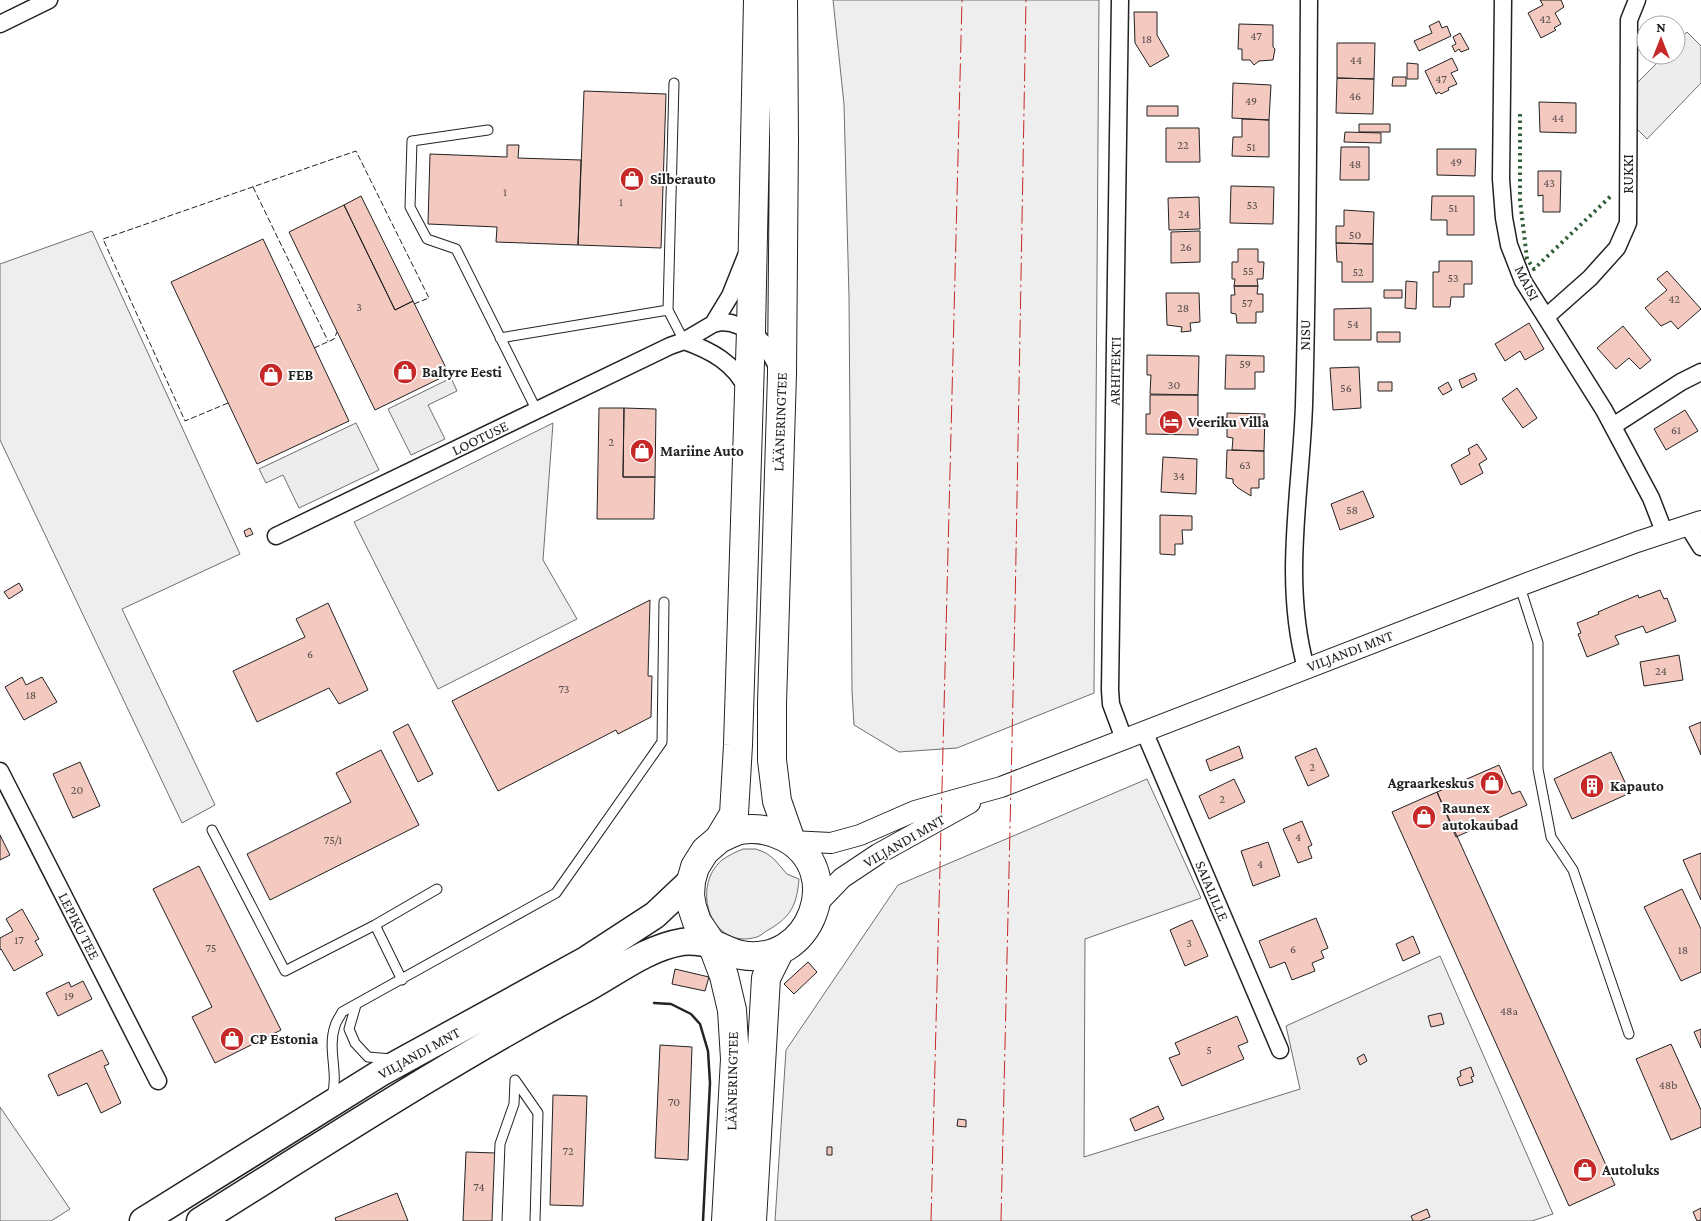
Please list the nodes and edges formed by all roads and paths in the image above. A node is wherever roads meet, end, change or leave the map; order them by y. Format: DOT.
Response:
graph roads {
  1 [pos="49,0"];
  2 [pos="758,0"];
  3 [pos="783,0"];
  4 [pos="1120,0"];
  5 [pos="1309,0"];
  6 [pos="1503,0"];
  7 [pos="1637,0"];
  8 [pos="0,24"];
  9 [pos="674,83"];
  10 [pos="488,130"];
  11 [pos="753,235"];
  12 [pos="668,310"];
  13 [pos="1546,317"];
  14 [pos="713,324"];
  15 [pos="751,330"];
  16 [pos="500,338"];
  17 [pos="684,341"];
  18 [pos="1701,372"];
  19 [pos="782,374"];
  20 [pos="749,399"];
  21 [pos="536,411"];
  22 [pos="1612,426"];
  23 [pos="1695,524"];
  24 [pos="1665,534"];
  25 [pos="276,536"];
  26 [pos="1701,547"];
  27 [pos="1520,586"];
  28 [pos="664,602"];
  29 [pos="1306,668"];
  30 [pos="1144,731"];
  31 [pos="1124,739"];
  32 [pos="0,771"];
  33 [pos="1001,787"];
  34 [pos="212,830"];
  35 [pos="719,839"];
  36 [pos="791,841"];
  37 [pos="691,881"];
  38 [pos="437,889"];
  39 [pos="816,905"];
  40 [pos="375,925"];
  41 [pos="712,944"];
  42 [pos="778,952"];
  43 [pos="402,980"];
  44 [pos="356,1005"];
  45 [pos="1629,1034"];
  46 [pos="1280,1050"];
  47 [pos="405,1060"];
  48 [pos="158,1081"];
  49 [pos="329,1105"];
  50 [pos="143,1221"];
  51 [pos="200,1221"];
  52 [pos="497,1221"];
  53 [pos="535,1221"];
  54 [pos="726,1221"];
  55 [pos="752,1221"];
  1 -- 8 [label="street"];
  2 -- 11 [label="highway, LÄÄNERINGTEE"];
  3 -- 19 [label="highway, LÄÄNERINGTEE"];
  4 -- 31 [label="street, ARHITEKTI"];
  5 -- 29 [label="street, NISU"];
  6 -- 13 [label="street, MAISI"];
  7 -- 13 [label="street, RUKKI"];
  9 -- 12 [label="lane"];
  10 -- 16 [label="lane"];
  11 -- 14 [label="street, LOOTUSE"];
  11 -- 15 [label="highway, LÄÄNERINGTEE"];
  12 -- 16 [label="lane"];
  12 -- 17 [label="lane"];
  13 -- 22 [label="street, MAISI"];
  14 -- 15 [label="street"];
  14 -- 17 [label="street, LOOTUSE"];
  15 -- 19 [label="street"];
  15 -- 20 [label="highway, LÄÄNERINGTEE"];
  16 -- 21 [label="lane"];
  17 -- 20 [label="street"];
  17 -- 21 [label="street, LOOTUSE"];
  18 -- 22 [label="street"];
  19 -- 36 [label="highway, LÄÄNERINGTEE"];
  20 -- 35 [label="highway, LÄÄNERINGTEE"];
  21 -- 25 [label="street, LOOTUSE"];
  22 -- 24 [label="street, MAISI"];
  23 -- 24 [label="street, VILJANDI MNT"];
  23 -- 26 [label="street"];
  24 -- 27 [label="street, VILJANDI MNT"];
  27 -- 29 [label="street, VILJANDI MNT"];
  27 -- 45 [label="lane"];
  28 -- 43 [label="lane"];
  29 -- 30 [label="street, VILJANDI MNT"];
  30 -- 31 [label="street, VILJANDI MNT"];
  30 -- 46 [label="street, SAIALILLE"];
  31 -- 33 [label="street, VILJANDI MNT"];
  32 -- 48 [label="street, LEPIKU TEE"];
  33 -- 36 [label="street, VILJANDI MNT"];
  33 -- 39 [label="street, VILJANDI MNT"];
  34 -- 40 [label="lane"];
  35 -- 36 [label="highway, LÄÄNERINGTEE"];
  35 -- 37 [label="highway, LÄÄNERINGTEE"];
  36 -- 39 [label="highway, LÄÄNERINGTEE"];
  37 -- 41 [label="highway, LÄÄNERINGTEE"];
  37 -- 47 [label="main road, VILJANDI MNT"];
  38 -- 40 [label="lane"];
  39 -- 42 [label="highway, LÄÄNERINGTEE"];
  40 -- 43 [label="lane"];
  41 -- 42 [label="highway, LÄÄNERINGTEE"];
  41 -- 51 [label="main road, VILJANDI MNT"];
  41 -- 54 [label="highway, LÄÄNERINGTEE"];
  42 -- 55 [label="highway, LÄÄNERINGTEE"];
  43 -- 44 [label="lane"];
  44 -- 47 [label="lane"];
  44 -- 49 [label="lane"];
  47 -- 49 [label="main road, VILJANDI MNT"];
  49 -- 50 [label="main road, VILJANDI MNT"];
  52 -- 53 [label="lane"];
}
